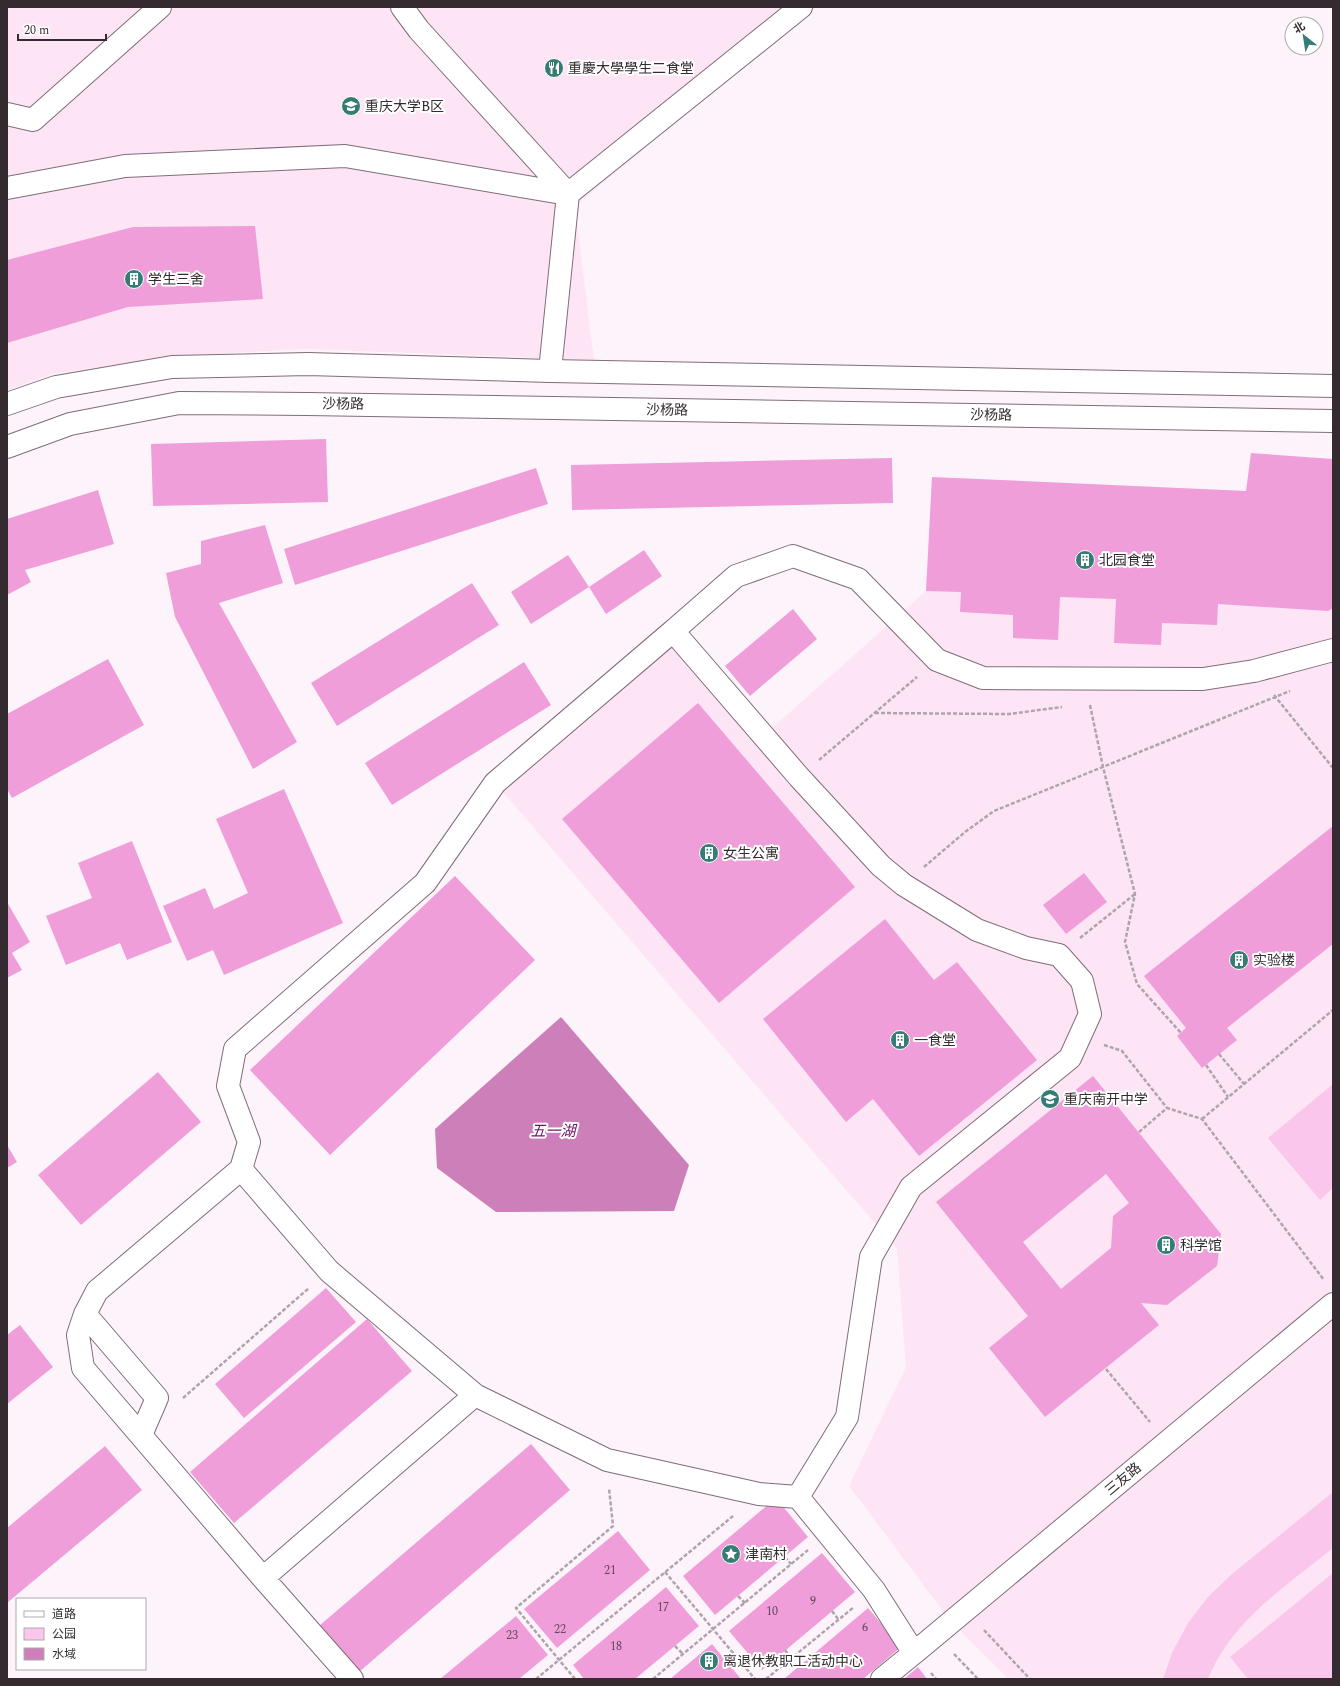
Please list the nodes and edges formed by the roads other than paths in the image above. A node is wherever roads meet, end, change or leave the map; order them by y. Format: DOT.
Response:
graph roads {
  1 [pos="160,7"];
  2 [pos="402,7"];
  3 [pos="801,7"];
  4 [pos="7,114"];
  5 [pos="7,188"];
  6 [pos="568,194"];
  7 [pos="550,371"];
  8 [pos="1333,386"];
  9 [pos="7,404"];
  10 [pos="1333,421"];
  11 [pos="7,447"];
  12 [pos="673,631"];
  13 [pos="1333,650"];
  14 [pos="240,1170"];
  15 [pos="1331,1295"];
  16 [pos="85,1314"];
  17 [pos="475,1394"];
  18 [pos="141,1435"];
  19 [pos="798,1497"];
  20 [pos="263,1578"];
  21 [pos="914,1653"];
  22 [pos="352,1679"];
  23 [pos="882,1679"];
  1 -- 4 [label="street"];
  2 -- 6 [label="street"];
  3 -- 6 [label="street"];
  5 -- 6 [label="street"];
  6 -- 7 [label="street"];
  7 -- 8 [label="street"];
  7 -- 9 [label="street"];
  10 -- 11 [label="street, 沙杨路"];
  12 -- 13 [label="street"];
  12 -- 14 [label="street"];
  12 -- 19 [label="street"];
  14 -- 16 [label="street"];
  14 -- 17 [label="street"];
  15 -- 21 [label="street, 三友路"];
  16 -- 18 [label="street"];
  16 -- 18 [label="street"];
  17 -- 19 [label="street"];
  17 -- 20 [label="street"];
  18 -- 20 [label="street"];
  19 -- 21 [label="street"];
  20 -- 22 [label="street"];
  21 -- 23 [label="street, 三友路"];
}
